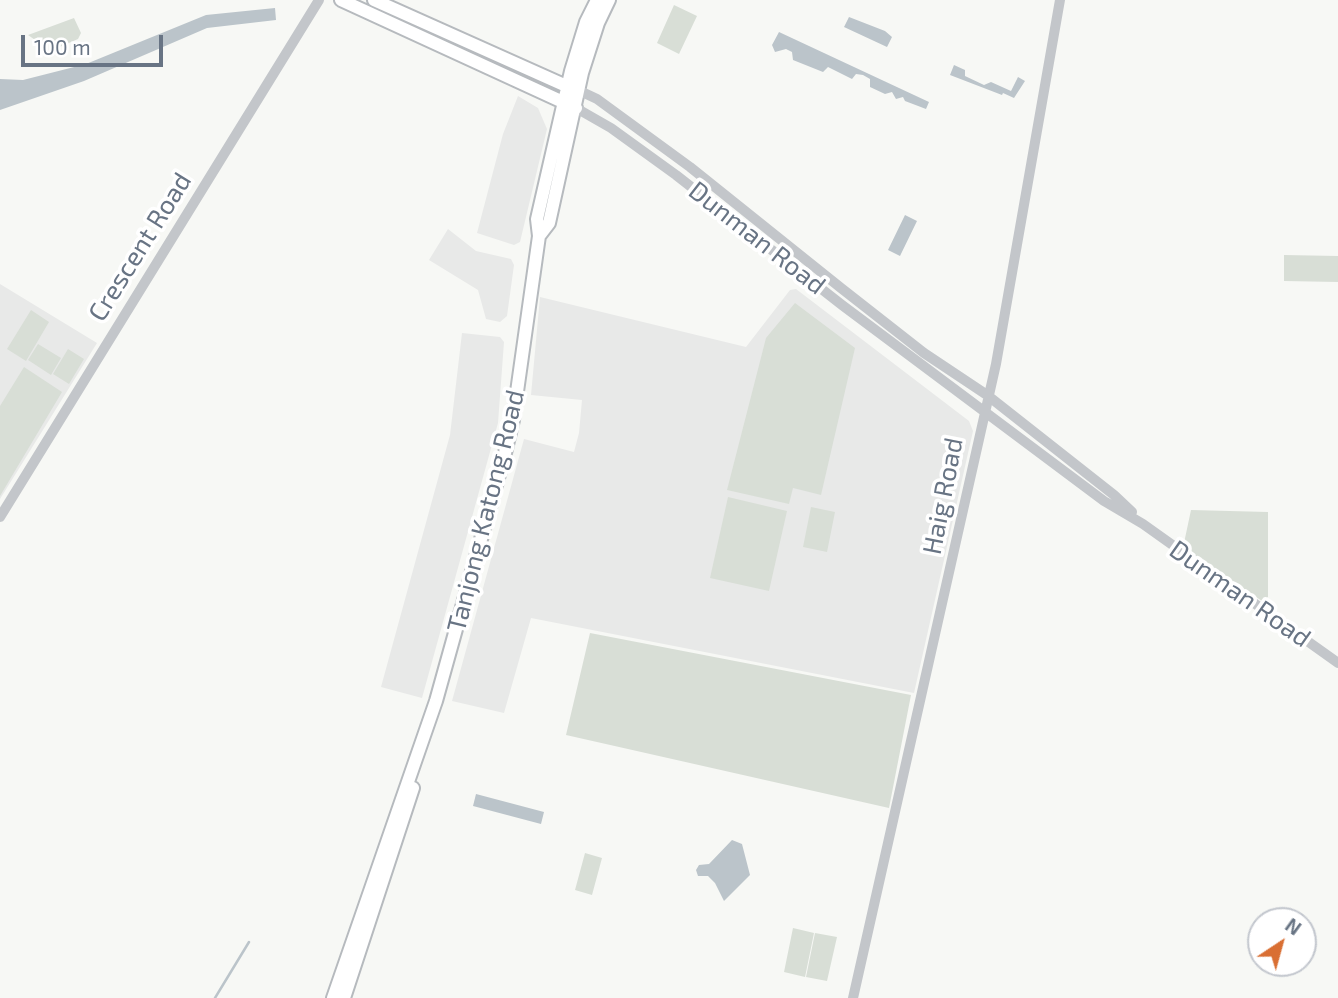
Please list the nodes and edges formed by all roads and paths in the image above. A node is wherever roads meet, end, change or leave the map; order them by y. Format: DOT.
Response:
graph roads {
  1 [pos="319,0"];
  2 [pos="341,0"];
  3 [pos="374,0"];
  4 [pos="597,0"];
  5 [pos="610,0"];
  6 [pos="1060,0"];
  7 [pos="574,89"];
  8 [pos="570,105"];
  9 [pos="987,395"];
  10 [pos="984,412"];
  11 [pos="0,517"];
  12 [pos="1143,524"];
  13 [pos="1338,663"];
  14 [pos="436,701"];
  15 [pos="332,998"];
  16 [pos="344,998"];
  17 [pos="853,998"];
  1 -- 11 [label="street, Crescent Road"];
  2 -- 8 [label="main road, Dunman Road"];
  3 -- 7 [label="main road, Dunman Road"];
  4 -- 7 [label="main road, Tanjong Katong Road"];
  5 -- 7 [label="main road, Tanjong Katong Road"];
  6 -- 9 [label="street, Haig Road"];
  7 -- 8 [label="main road, Tanjong Katong Road"];
  7 -- 9 [label="street, Dunman Road"];
  8 -- 10 [label="street, Dunman Road"];
  8 -- 14 [label="main road, Tanjong Katong Road"];
  9 -- 10 [label="street, Haig Road"];
  9 -- 12 [label="street, Dunman Road"];
  10 -- 12 [label="street, Dunman Road"];
  10 -- 17 [label="street, Haig Road"];
  12 -- 13 [label="street, Dunman Road"];
  14 -- 15 [label="main road, Tanjong Katong Road"];
  14 -- 16 [label="main road, Tanjong Katong Road"];
}
